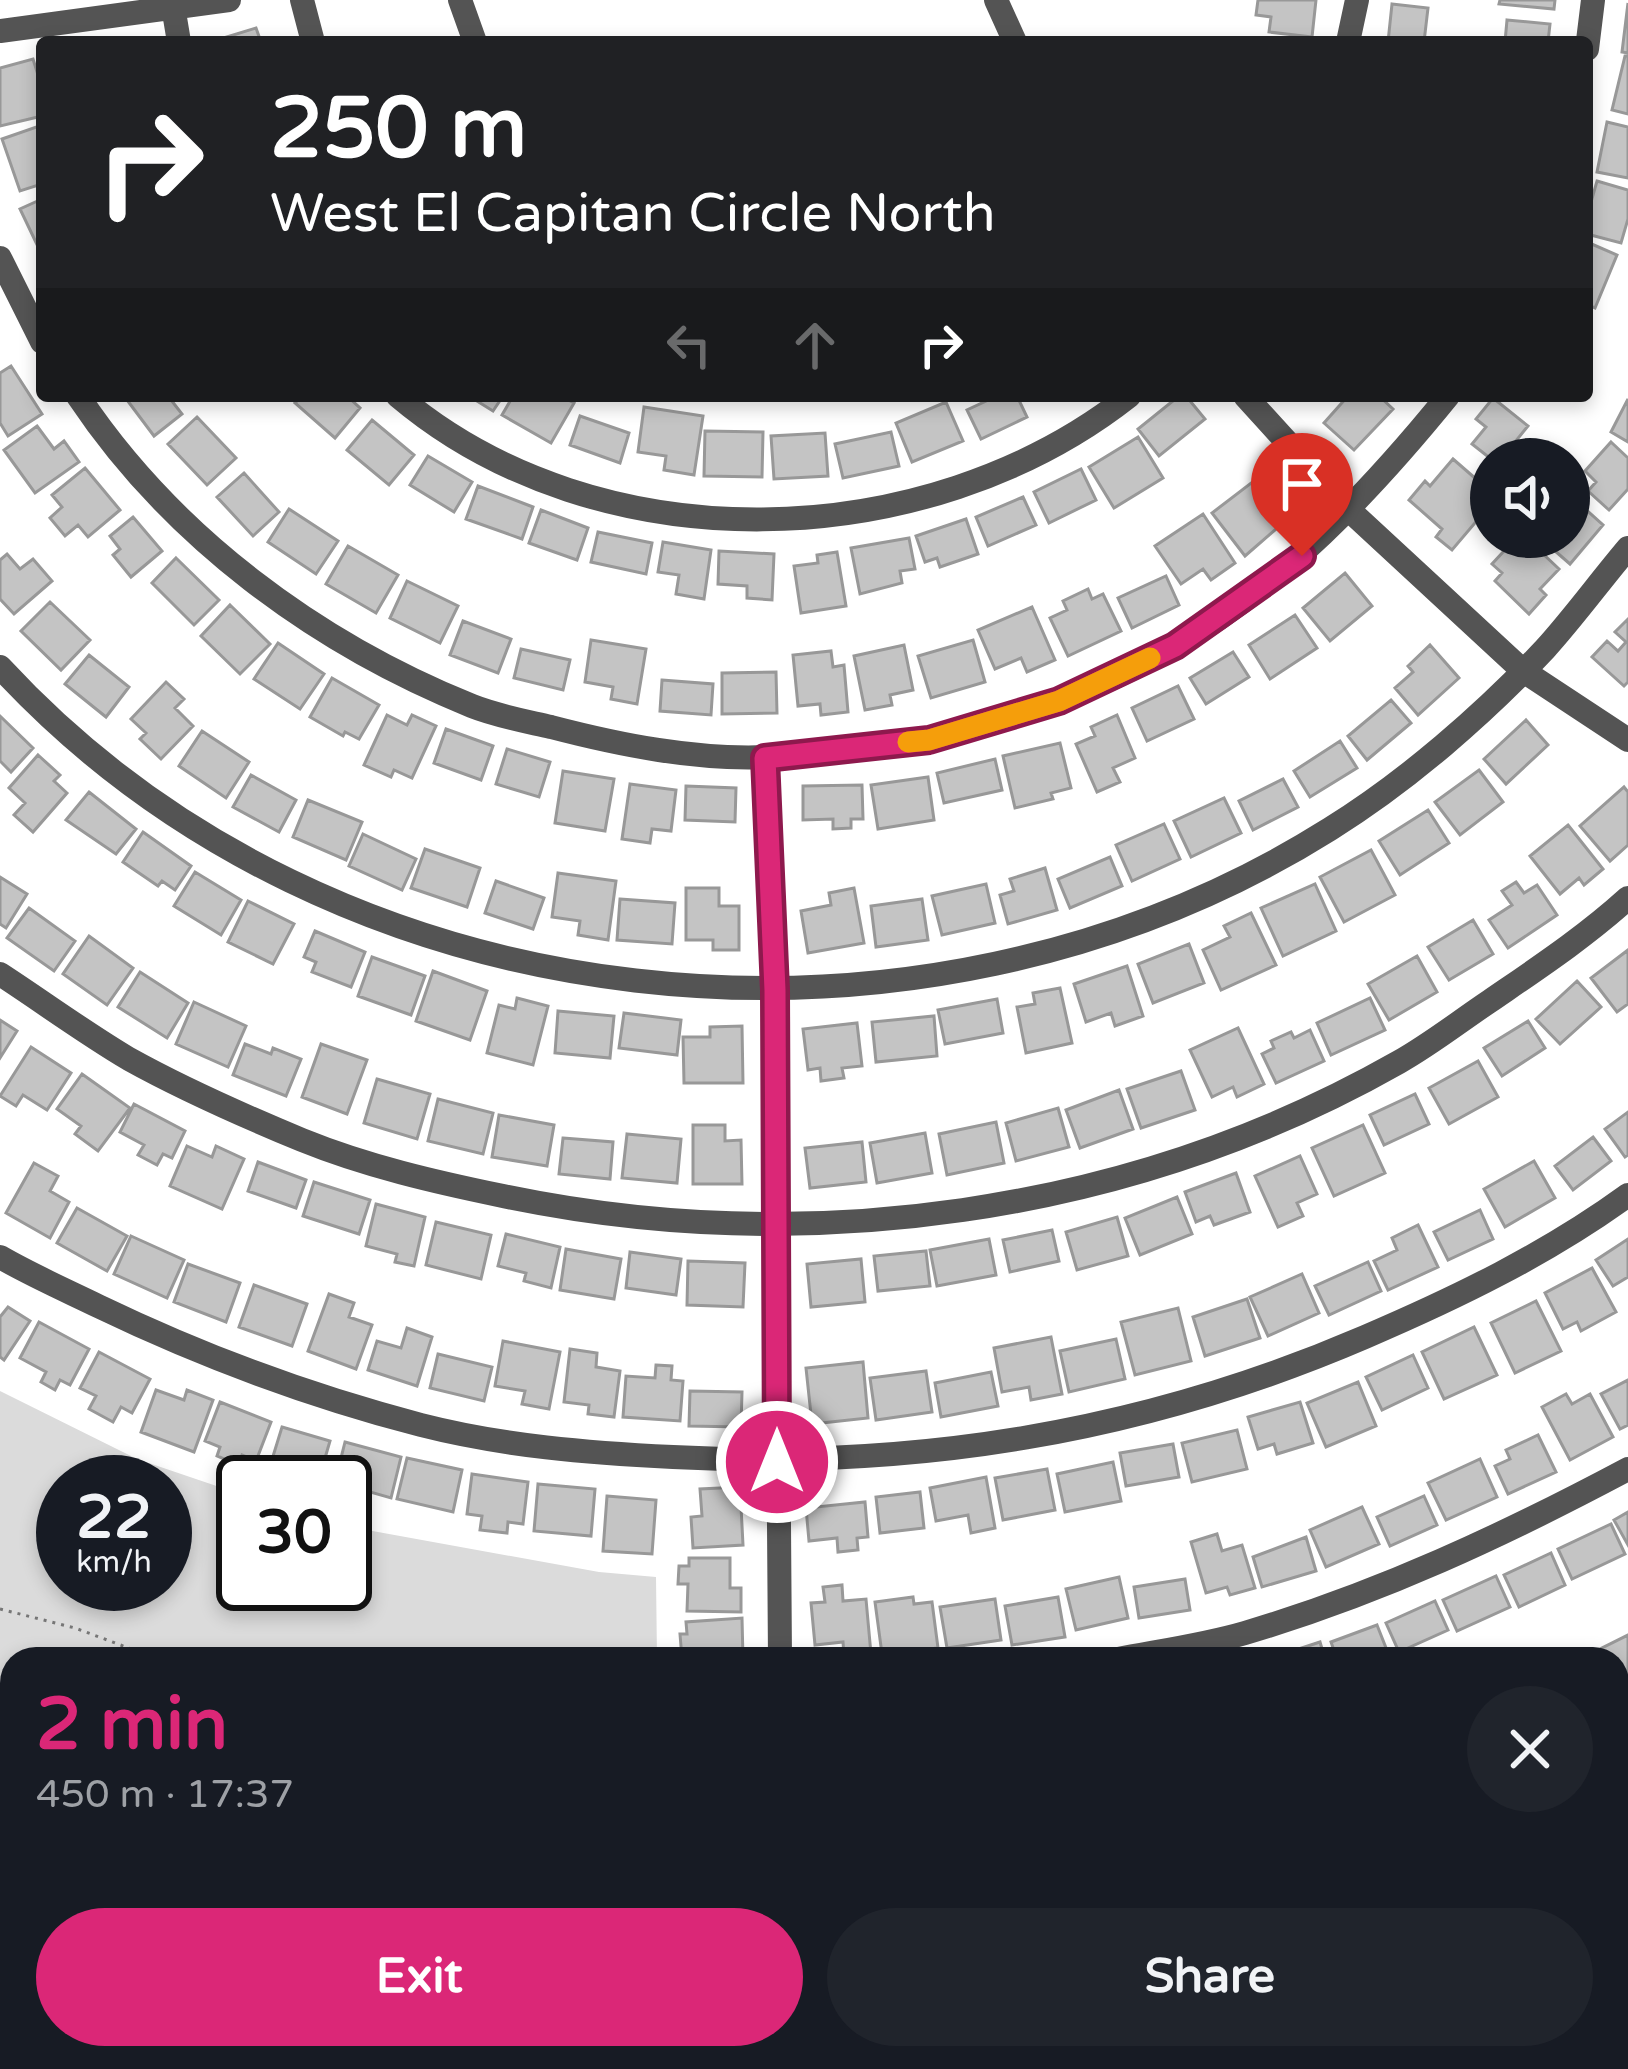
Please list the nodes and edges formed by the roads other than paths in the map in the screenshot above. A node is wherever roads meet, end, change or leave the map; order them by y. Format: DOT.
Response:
graph roads {
  1 [pos="229,0"];
  2 [pos="302,0"];
  3 [pos="460,0"];
  4 [pos="996,0"];
  5 [pos="1357,0"];
  6 [pos="1593,0"];
  7 [pos="173,5"];
  8 [pos="0,31"];
  9 [pos="178,36"];
  10 [pos="311,36"];
  11 [pos="474,36"];
  12 [pos="1013,36"];
  13 [pos="1349,36"];
  14 [pos="1589,36"];
  15 [pos="0,258"];
  16 [pos="36,330"];
  17 [pos="82,402"];
  18 [pos="405,402"];
  19 [pos="1119,402"];
  20 [pos="1250,402"];
  21 [pos="1443,402"];
  22 [pos="1348,509"];
  23 [pos="1628,548"];
  24 [pos="0,667"];
  25 [pos="1522,670"];
  26 [pos="1628,740"];
  27 [pos="765,758"];
  28 [pos="1628,898"];
  29 [pos="0,974"];
  30 [pos="775,990"];
  31 [pos="1628,1195"];
  32 [pos="777,1225"];
  33 [pos="0,1257"];
  34 [pos="777,1462"];
  35 [pos="1628,1469"];
  36 [pos="781,1647"];
  37 [pos="1181,1647"];
  1 -- 7 [label="street"];
  2 -- 10 [label="street"];
  3 -- 11 [label="street"];
  4 -- 12 [label="street"];
  5 -- 13 [label="street"];
  6 -- 14 [label="street"];
  7 -- 8 [label="street"];
  7 -- 9 [label="street"];
  15 -- 16 [label="street"];
  17 -- 27 [label="street"];
  18 -- 19 [label="street"];
  20 -- 22 [label="street"];
  21 -- 22 [label="street"];
  22 -- 25 [label="street"];
  22 -- 27 [label="street"];
  23 -- 25 [label="street"];
  24 -- 30 [label="street"];
  25 -- 26 [label="street"];
  25 -- 30 [label="street"];
  27 -- 30 [label="street"];
  28 -- 32 [label="street"];
  29 -- 32 [label="street"];
  30 -- 32 [label="street"];
  31 -- 34 [label="street"];
  32 -- 34 [label="street"];
  33 -- 34 [label="street"];
  34 -- 36 [label="street"];
  35 -- 37 [label="street"];
}
